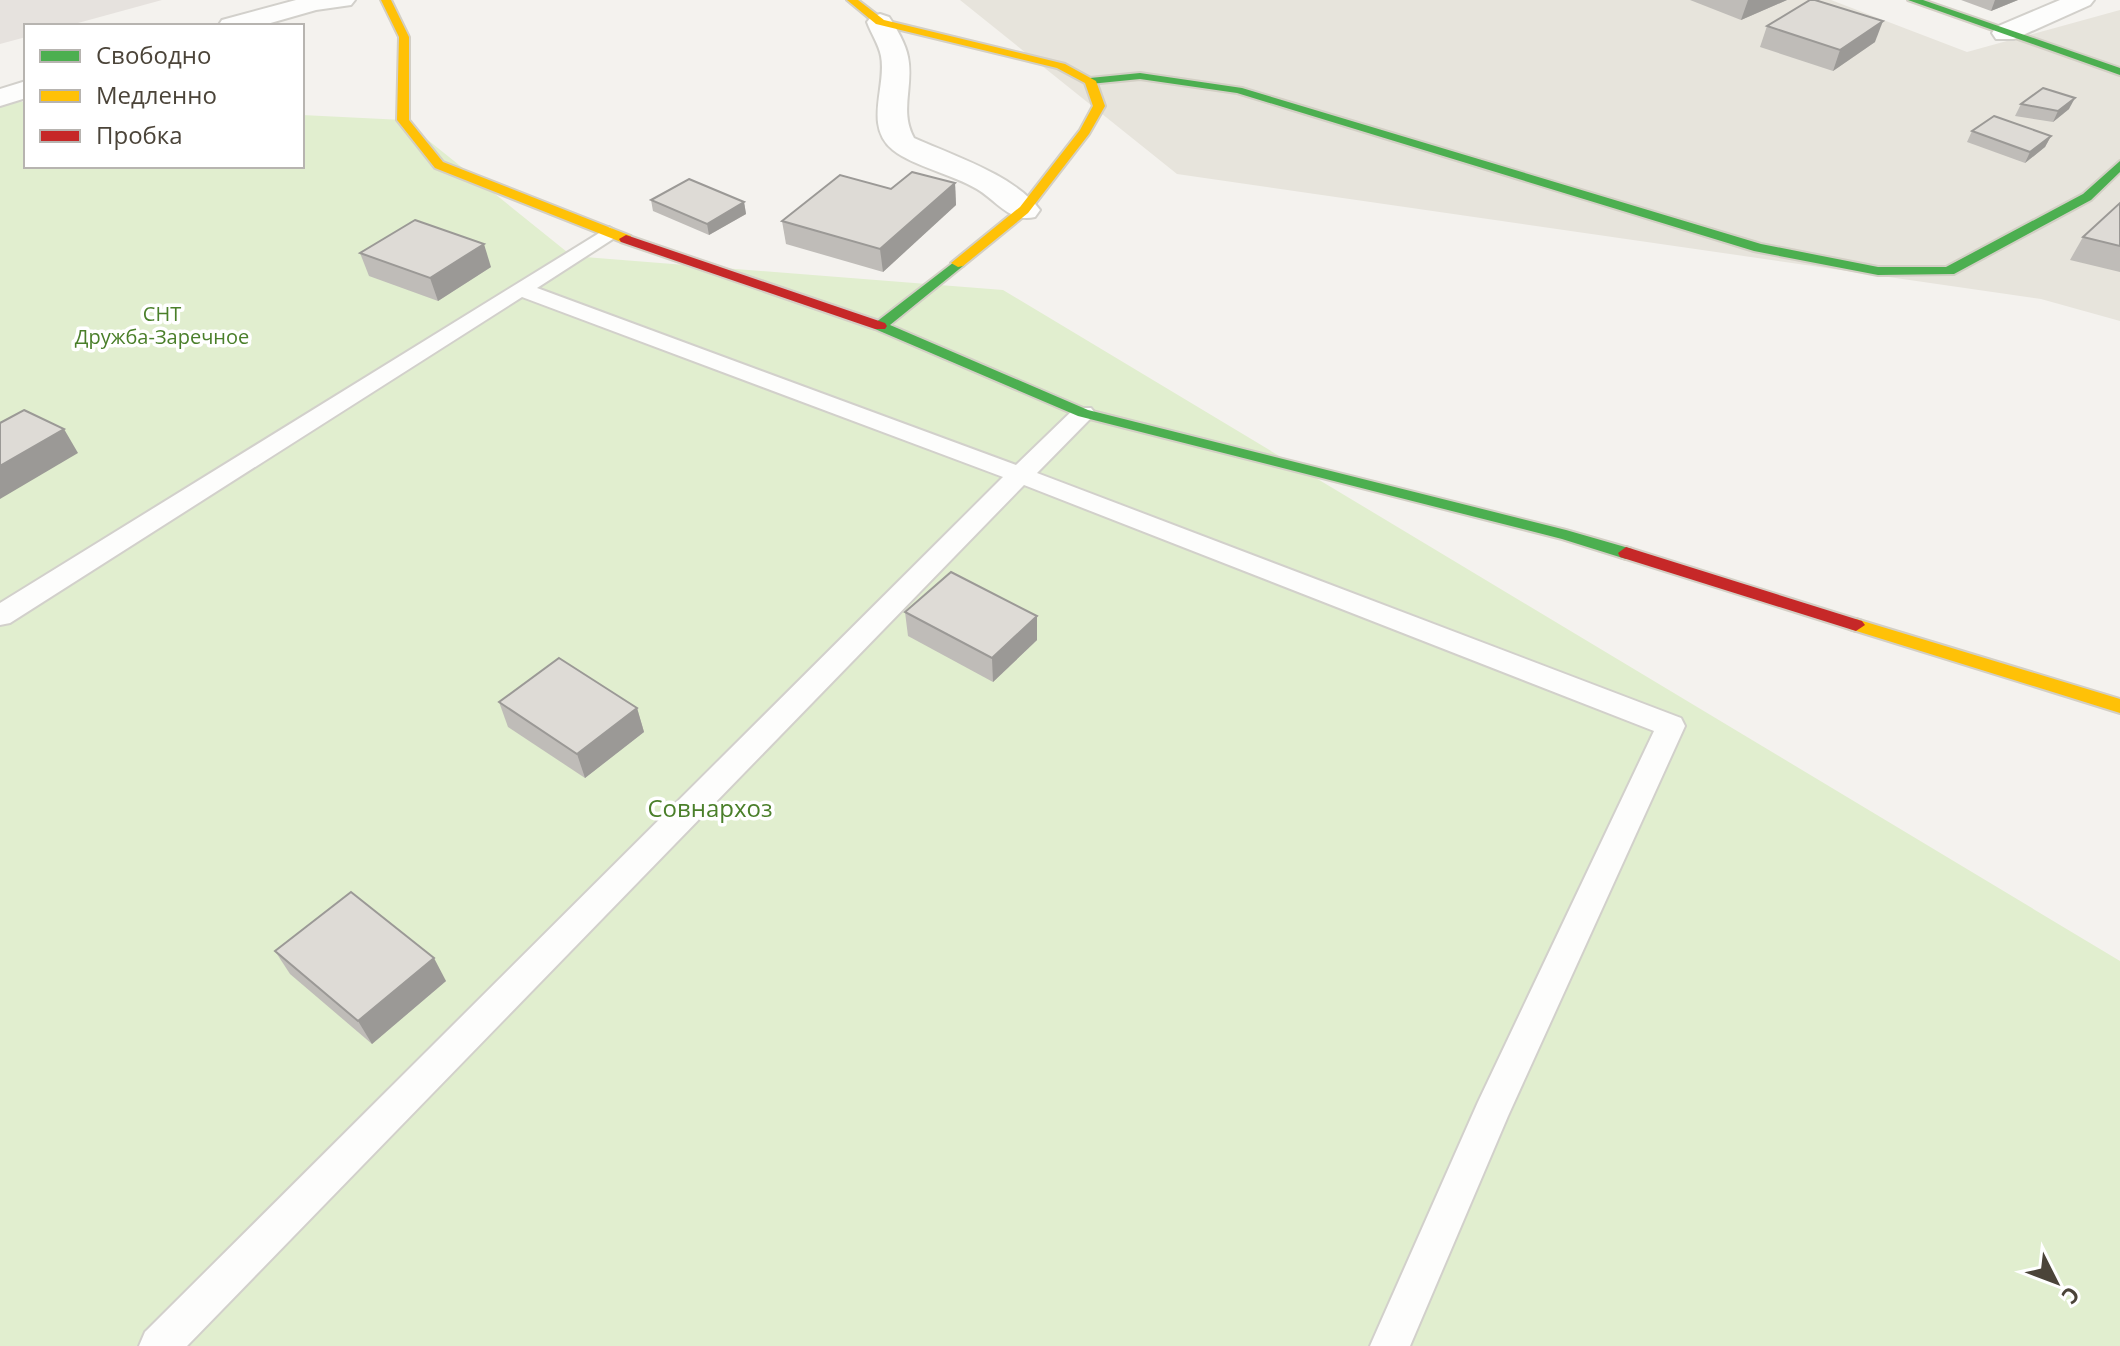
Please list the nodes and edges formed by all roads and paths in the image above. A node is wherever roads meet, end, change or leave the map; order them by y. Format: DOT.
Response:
graph roads {
  1 [pos="342,0"];
  2 [pos="386,0"];
  3 [pos="852,0"];
  4 [pos="1913,0"];
  5 [pos="2081,0"];
  6 [pos="880,22"];
  7 [pos="238,24"];
  8 [pos="2005,33"];
  9 [pos="2120,72"];
  10 [pos="1090,81"];
  11 [pos="24,90"];
  12 [pos="0,98"];
  13 [pos="2120,165"];
  14 [pos="1024,210"];
  15 [pos="609,233"];
  16 [pos="520,289"];
  17 [pos="880,326"];
  18 [pos="1083,413"];
  19 [pos="1020,475"];
  20 [pos="0,616"];
  21 [pos="2120,706"];
  22 [pos="159,1346"];
  23 [pos="1390,1346"];
  1 -- 7 [label="street"];
  2 -- 15 [label="street"];
  3 -- 6 [label="street"];
  4 -- 8 [label="street"];
  5 -- 8 [label="street"];
  6 -- 10 [label="street"];
  6 -- 14 [label="street"];
  8 -- 9 [label="street"];
  10 -- 13 [label="street"];
  10 -- 14 [label="street"];
  11 -- 12 [label="street"];
  14 -- 17 [label="street"];
  15 -- 16 [label="lane"];
  15 -- 17 [label="street"];
  16 -- 19 [label="lane"];
  16 -- 20 [label="lane"];
  17 -- 18 [label="street"];
  18 -- 19 [label="lane"];
  18 -- 21 [label="street"];
  19 -- 22 [label="lane"];
  19 -- 23 [label="lane"];
}
